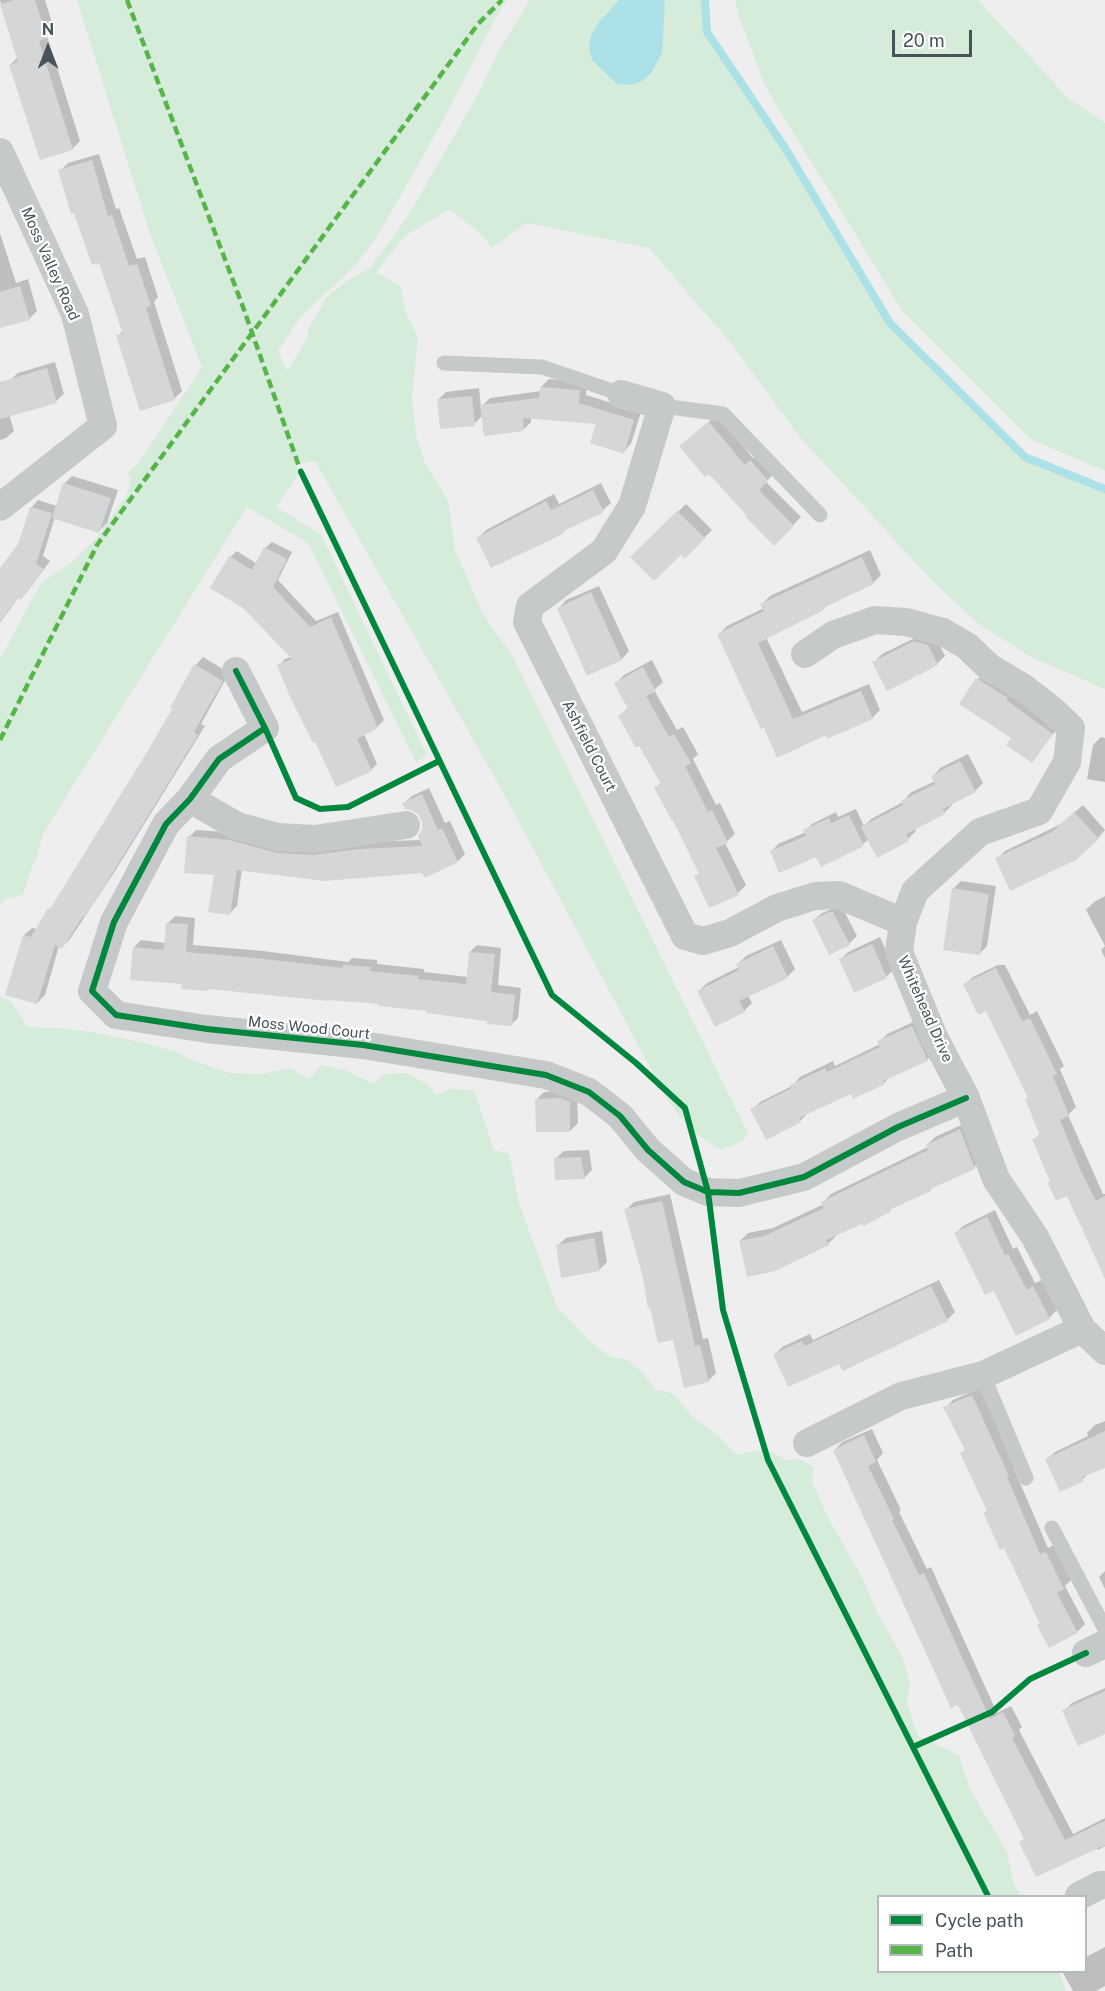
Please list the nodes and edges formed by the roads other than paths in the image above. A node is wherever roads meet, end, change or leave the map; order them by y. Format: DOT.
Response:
graph roads {
  1 [pos="0,152"];
  2 [pos="444,363"];
  3 [pos="621,394"];
  4 [pos="662,406"];
  5 [pos="0,507"];
  6 [pos="820,515"];
  7 [pos="806,654"];
  8 [pos="236,670"];
  9 [pos="190,799"];
  10 [pos="406,825"];
  11 [pos="903,922"];
  12 [pos="966,1098"];
  13 [pos="1082,1329"];
  14 [pos="1105,1351"];
  15 [pos="983,1375"];
  16 [pos="807,1443"];
  17 [pos="1026,1478"];
  18 [pos="1052,1528"];
  19 [pos="1105,1629"];
  20 [pos="1105,1885"];
  21 [pos="1081,1895"];
  1 -- 5 [label="street, Moss Valley Road"];
  2 -- 3 [label="lane"];
  3 -- 4 [label="street"];
  4 -- 6 [label="lane"];
  4 -- 11 [label="street, Ashfield Court"];
  7 -- 11 [label="street, Whitehead Drive"];
  8 -- 9 [label="street, Moss Wood Court"];
  9 -- 10 [label="street"];
  9 -- 12 [label="street, Moss Wood Court"];
  11 -- 12 [label="street, Whitehead Drive"];
  12 -- 13 [label="street, Whitehead Drive"];
  13 -- 14 [label="street, Whitehead Drive"];
  13 -- 15 [label="street"];
  15 -- 16 [label="street"];
  15 -- 17 [label="lane"];
  18 -- 19 [label="lane"];
  20 -- 21 [label="street"];
}
